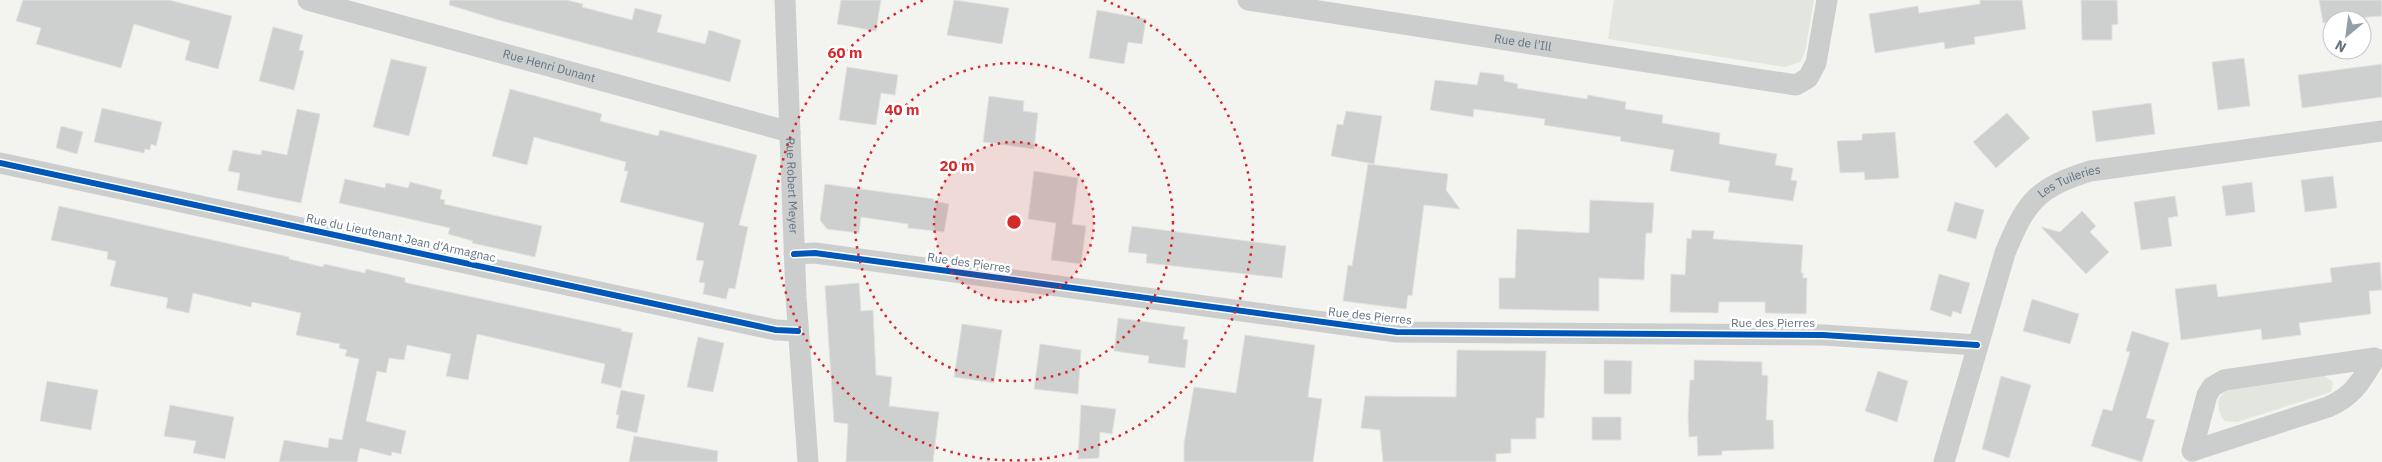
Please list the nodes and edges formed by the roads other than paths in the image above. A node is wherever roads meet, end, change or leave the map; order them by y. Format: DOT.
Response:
graph roads {
  1 [pos="308,0"];
  2 [pos="785,0"];
  3 [pos="1248,0"];
  4 [pos="1827,0"];
  5 [pos="2382,131"];
  6 [pos="790,132"];
  7 [pos="0,163"];
  8 [pos="794,254"];
  9 [pos="798,331"];
  10 [pos="1977,345"];
  11 [pos="2378,351"];
  12 [pos="2190,456"];
  13 [pos="808,462"];
  14 [pos="1944,462"];
  1 -- 6 [label="street, Rue Henri Dunant"];
  2 -- 6 [label="street, Rue Robert Meyer"];
  3 -- 4 [label="street, Rue de l'Ill"];
  5 -- 10 [label="street, Les Tuileries"];
  6 -- 8 [label="street, Rue Robert Meyer"];
  7 -- 9 [label="street, Rue du Lieutenant Jean d'Armagnac"];
  8 -- 9 [label="street, Rue Robert Meyer"];
  8 -- 10 [label="street, Rue des Pierres"];
  9 -- 13 [label="street, Rue Robert Meyer"];
  10 -- 14 [label="street, Les Tuileries"];
  11 -- 12 [label="street"];
  11 -- 12 [label="street"];
}
